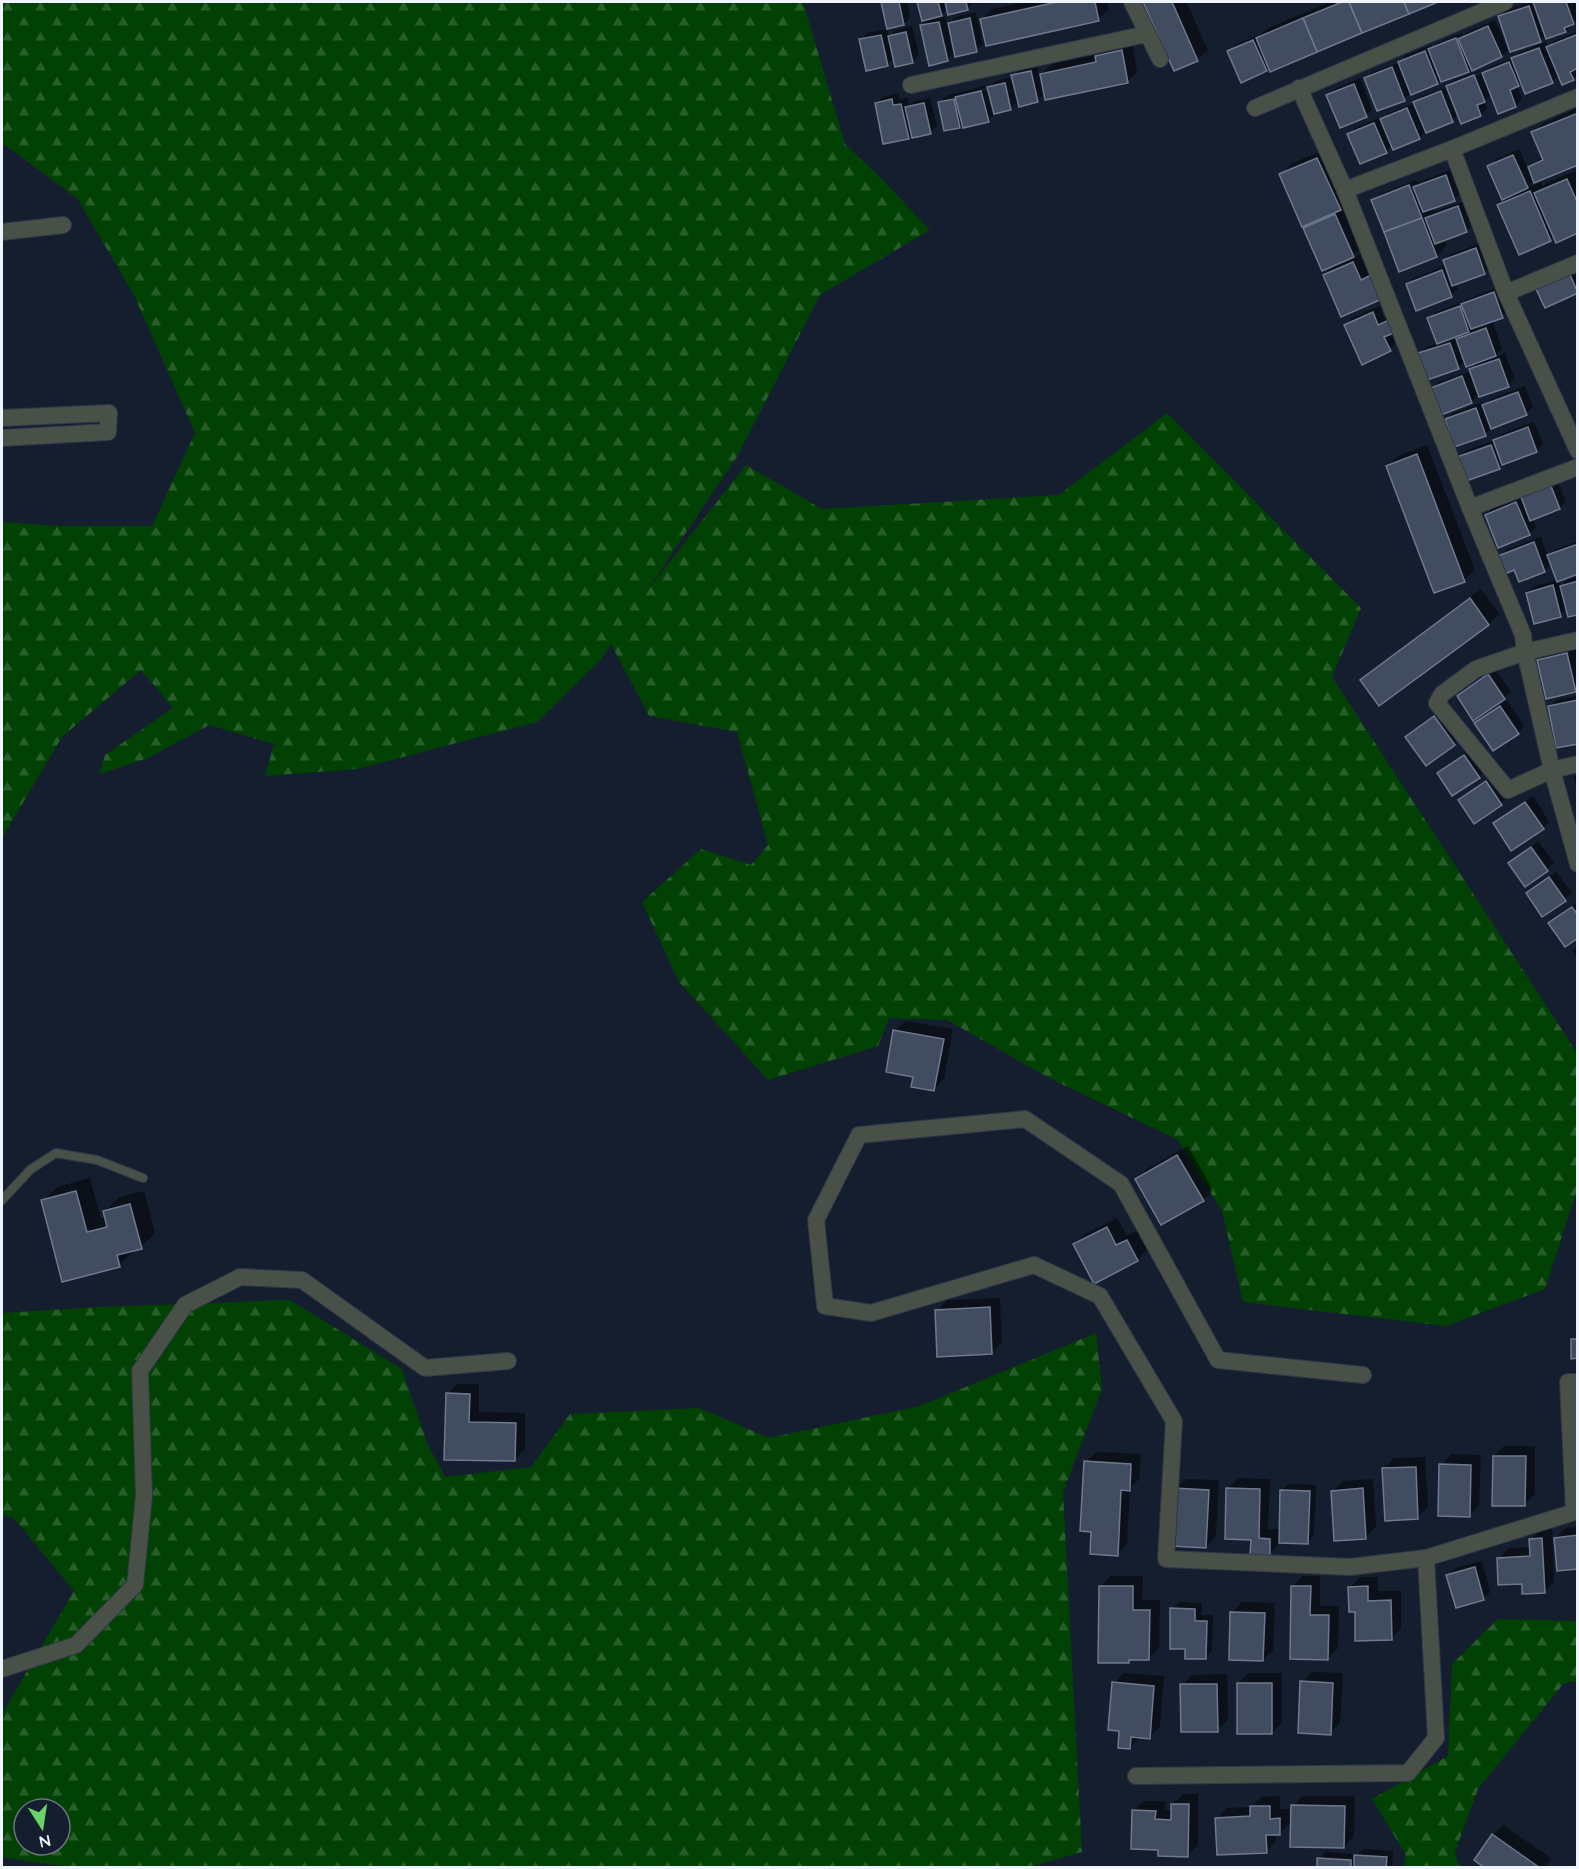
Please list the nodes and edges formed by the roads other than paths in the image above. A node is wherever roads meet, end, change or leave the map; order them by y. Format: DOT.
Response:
graph roads {
  1 [pos="1132,2"];
  2 [pos="1505,2"];
  3 [pos="1147,34"];
  4 [pos="1160,59"];
  5 [pos="911,86"];
  6 [pos="1299,88"];
  7 [pos="1578,97"];
  8 [pos="1255,108"];
  9 [pos="1452,149"];
  10 [pos="1345,190"];
  11 [pos="63,225"];
  12 [pos="2,232"];
  13 [pos="1578,262"];
  14 [pos="1506,293"];
  15 [pos="2,418"];
  16 [pos="2,438"];
  17 [pos="1578,451"];
  18 [pos="1578,467"];
  19 [pos="1470,508"];
  20 [pos="1578,640"];
  21 [pos="1525,652"];
  22 [pos="1578,764"];
  23 [pos="1552,770"];
  24 [pos="1578,864"];
  25 [pos="143,1178"];
  26 [pos="2,1200"];
  27 [pos="508,1361"];
  28 [pos="1363,1376"];
  29 [pos="1578,1382"];
  30 [pos="1576,1511"];
  31 [pos="1426,1558"];
  32 [pos="2,1669"];
  33 [pos="1136,1776"];
  1 -- 3 [label="street"];
  2 -- 6 [label="street"];
  3 -- 4 [label="street"];
  3 -- 5 [label="street"];
  6 -- 8 [label="street"];
  6 -- 10 [label="street"];
  7 -- 9 [label="street"];
  9 -- 10 [label="street"];
  9 -- 14 [label="street"];
  10 -- 19 [label="street"];
  11 -- 12 [label="street"];
  13 -- 14 [label="street"];
  14 -- 17 [label="street"];
  15 -- 16 [label="street"];
  18 -- 19 [label="street"];
  19 -- 21 [label="street"];
  20 -- 21 [label="street"];
  21 -- 23 [label="street"];
  21 -- 23 [label="street"];
  22 -- 23 [label="street"];
  23 -- 24 [label="street"];
  25 -- 26 [label="lane"];
  27 -- 32 [label="street"];
  28 -- 31 [label="street"];
  29 -- 30 [label="street"];
  30 -- 31 [label="street"];
  31 -- 33 [label="street"];
}
